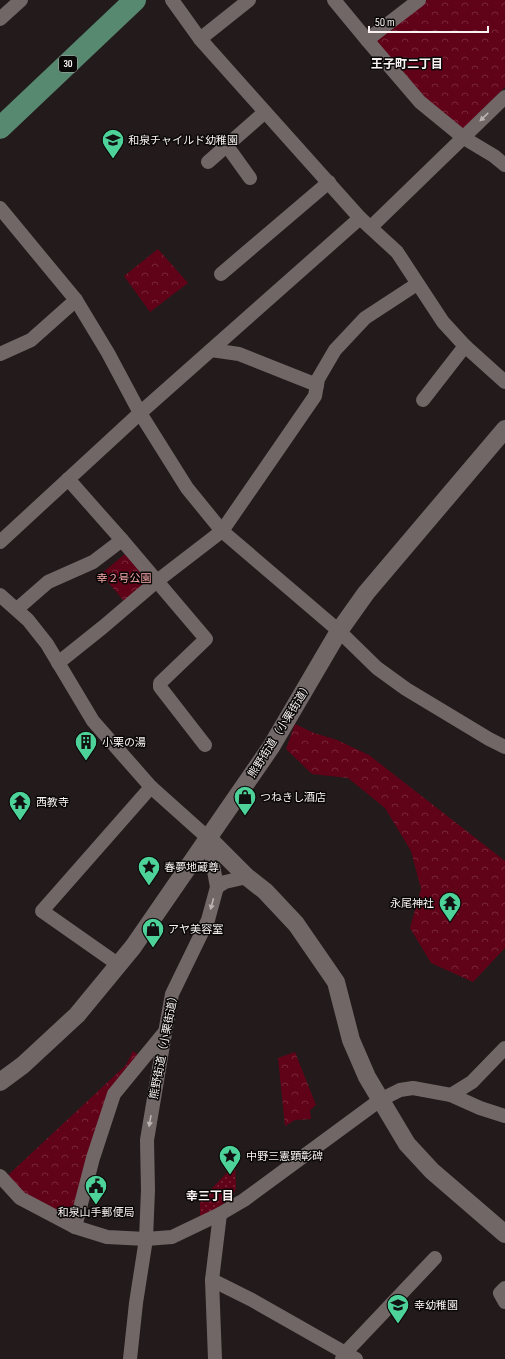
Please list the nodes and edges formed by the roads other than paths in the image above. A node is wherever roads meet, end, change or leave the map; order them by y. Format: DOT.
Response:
graph roads {
  1 [pos="21,0"];
  2 [pos="135,0"];
  3 [pos="172,0"];
  4 [pos="249,0"];
  5 [pos="334,0"];
  6 [pos="419,0"];
  7 [pos="0,20"];
  8 [pos="200,39"];
  9 [pos="367,40"];
  10 [pos="505,97"];
  11 [pos="265,112"];
  12 [pos="0,128"];
  13 [pos="464,138"];
  14 [pos="227,146"];
  15 [pos="208,162"];
  16 [pos="505,165"];
  17 [pos="250,178"];
  18 [pos="329,182"];
  19 [pos="0,208"];
  20 [pos="366,222"];
  21 [pos="221,274"];
  22 [pos="417,284"];
  23 [pos="76,300"];
  24 [pos="465,346"];
  25 [pos="211,350"];
  26 [pos="0,354"];
  27 [pos="505,382"];
  28 [pos="317,385"];
  29 [pos="423,400"];
  30 [pos="140,413"];
  31 [pos="505,429"];
  32 [pos="68,479"];
  33 [pos="222,531"];
  34 [pos="122,540"];
  35 [pos="0,542"];
  36 [pos="157,581"];
  37 [pos="0,595"];
  38 [pos="16,609"];
  39 [pos="339,631"];
  40 [pos="58,663"];
  41 [pos="205,745"];
  42 [pos="505,747"];
  43 [pos="151,787"];
  44 [pos="208,838"];
  45 [pos="247,877"];
  46 [pos="217,887"];
  47 [pos="118,965"];
  48 [pos="165,1032"];
  49 [pos="505,1048"];
  50 [pos="0,1082"];
  51 [pos="452,1095"];
  52 [pos="380,1100"];
  53 [pos="505,1116"];
  54 [pos="0,1176"];
  55 [pos="220,1214"];
  56 [pos="75,1227"];
  57 [pos="505,1234"];
  58 [pos="146,1239"];
  59 [pos="435,1258"];
  60 [pos="212,1280"];
  61 [pos="505,1288"];
  62 [pos="505,1302"];
  63 [pos="348,1357"];
  64 [pos="130,1359"];
  65 [pos="214,1359"];
  1 -- 7 [label="street"];
  2 -- 12 [label="main road, 30"];
  3 -- 8 [label="street"];
  4 -- 8 [label="street"];
  5 -- 9 [label="street"];
  6 -- 9 [label="street"];
  8 -- 11 [label="street"];
  9 -- 13 [label="street"];
  10 -- 13 [label="street, one-way"];
  11 -- 14 [label="street"];
  11 -- 18 [label="street"];
  13 -- 16 [label="street"];
  13 -- 20 [label="street"];
  14 -- 15 [label="street"];
  14 -- 17 [label="street"];
  18 -- 20 [label="street"];
  18 -- 21 [label="street"];
  19 -- 23 [label="street"];
  20 -- 22 [label="street"];
  20 -- 25 [label="street"];
  22 -- 24 [label="street"];
  22 -- 28 [label="street"];
  23 -- 26 [label="street"];
  23 -- 30 [label="street"];
  24 -- 27 [label="street"];
  24 -- 29 [label="street"];
  25 -- 28 [label="street"];
  25 -- 30 [label="street"];
  28 -- 33 [label="street"];
  30 -- 32 [label="street"];
  30 -- 33 [label="street"];
  31 -- 39 [label="street, 熊野街道（小栗街道）"];
  32 -- 34 [label="street"];
  32 -- 35 [label="street"];
  33 -- 36 [label="street"];
  33 -- 39 [label="street"];
  34 -- 36 [label="street"];
  34 -- 38 [label="street"];
  36 -- 40 [label="street"];
  36 -- 41 [label="street"];
  37 -- 38 [label="street"];
  38 -- 40 [label="street"];
  39 -- 42 [label="street"];
  39 -- 44 [label="street, 熊野街道（小栗街道）"];
  40 -- 43 [label="street"];
  43 -- 44 [label="street"];
  43 -- 47 [label="street"];
  44 -- 45 [label="street"];
  44 -- 46 [label="street, 熊野街道（小栗街道）"];
  44 -- 47 [label="street"];
  45 -- 46 [label="street"];
  45 -- 52 [label="street"];
  46 -- 48 [label="street, 熊野街道（小栗街道）, one-way"];
  47 -- 50 [label="street"];
  48 -- 56 [label="street"];
  48 -- 58 [label="street, 熊野街道（小栗街道）, one-way"];
  49 -- 51 [label="street"];
  51 -- 52 [label="street"];
  51 -- 53 [label="street"];
  52 -- 55 [label="street"];
  52 -- 57 [label="street"];
  54 -- 56 [label="street"];
  55 -- 58 [label="street"];
  55 -- 60 [label="street"];
  56 -- 58 [label="street"];
  58 -- 64 [label="street, 熊野街道（小栗街道）"];
  59 -- 63 [label="street"];
  60 -- 63 [label="street"];
  60 -- 65 [label="street"];
  61 -- 62 [label="street"];
}
